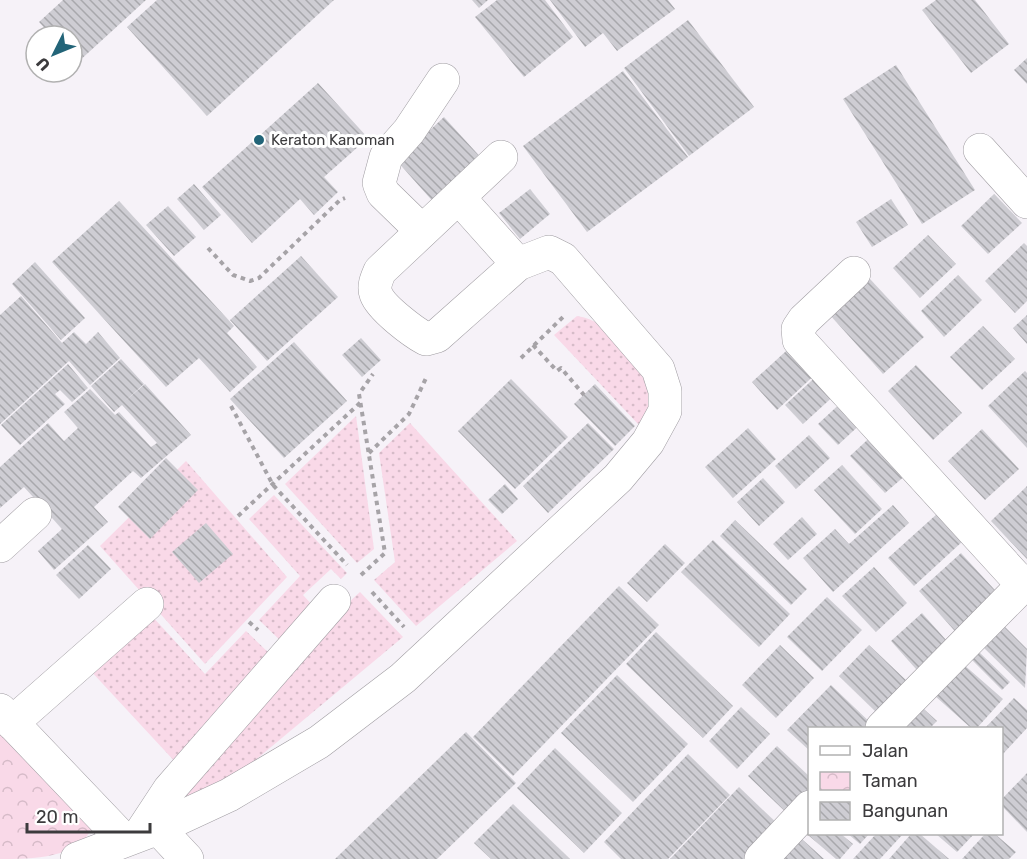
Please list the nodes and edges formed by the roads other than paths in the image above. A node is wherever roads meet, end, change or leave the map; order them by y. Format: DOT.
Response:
graph roads {
  1 [pos="443,80"];
  2 [pos="980,150"];
  3 [pos="501,157"];
  4 [pos="459,198"];
  5 [pos="1027,202"];
  6 [pos="422,231"];
  7 [pos="518,264"];
  8 [pos="854,273"];
  9 [pos="35,514"];
  10 [pos="0,546"];
  11 [pos="1025,583"];
  12 [pos="334,601"];
  13 [pos="147,604"];
  14 [pos="6,716"];
  15 [pos="884,727"];
  16 [pos="808,809"];
  17 [pos="140,834"];
  18 [pos="76,859"];
  19 [pos="188,859"];
  20 [pos="761,859"];
  1 -- 6 [label="street"];
  2 -- 5 [label="street"];
  3 -- 4 [label="street"];
  4 -- 6 [label="street"];
  4 -- 7 [label="street"];
  6 -- 7 [label="street"];
  7 -- 17 [label="street"];
  8 -- 11 [label="street"];
  9 -- 10 [label="street"];
  11 -- 15 [label="street"];
  12 -- 17 [label="street"];
  13 -- 14 [label="street"];
  14 -- 17 [label="street"];
  16 -- 20 [label="street"];
  17 -- 18 [label="street"];
  17 -- 19 [label="street"];
}
